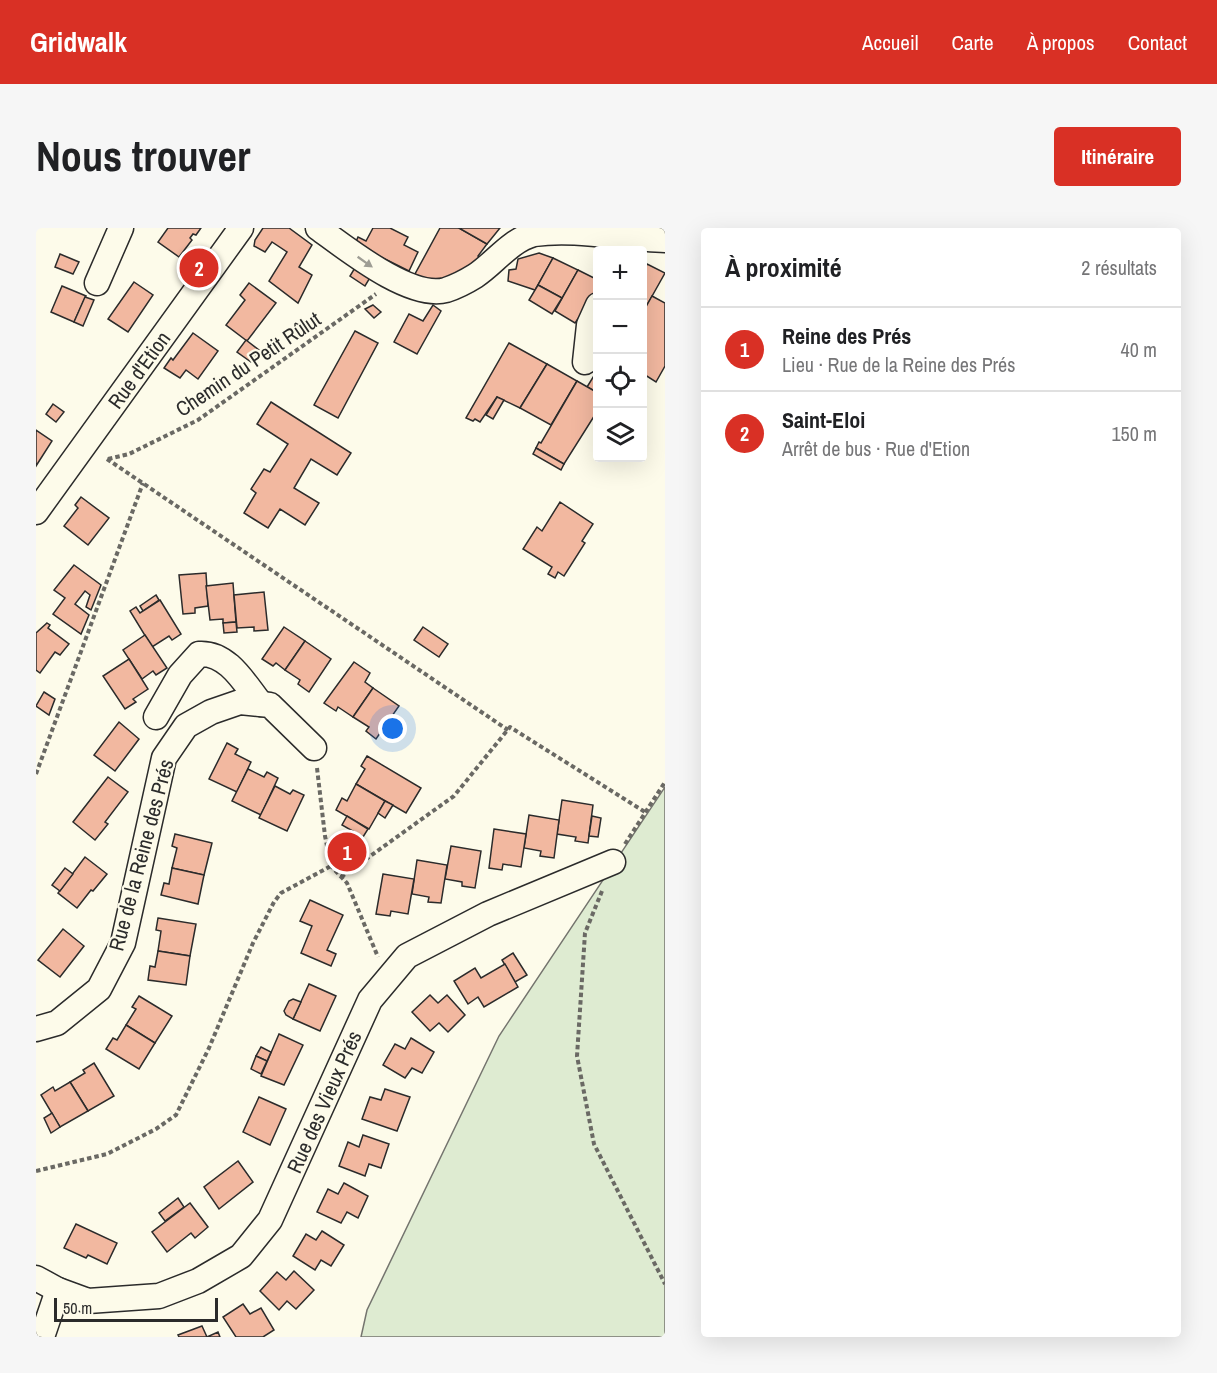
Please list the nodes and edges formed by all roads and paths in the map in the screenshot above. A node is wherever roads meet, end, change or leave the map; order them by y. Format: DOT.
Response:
graph roads {
  1 [pos="121,228"];
  2 [pos="241,228"];
  3 [pos="318,228"];
  4 [pos="665,240"];
  5 [pos="624,244"];
  6 [pos="392,278"];
  7 [pos="97,283"];
  8 [pos="593,315"];
  9 [pos="585,362"];
  10 [pos="75,458"];
  11 [pos="107,459"];
  12 [pos="143,483"];
  13 [pos="36,512"];
  14 [pos="261,704"];
  15 [pos="156,717"];
  16 [pos="508,730"];
  17 [pos="314,748"];
  18 [pos="36,774"];
  19 [pos="665,782"];
  20 [pos="645,812"];
  21 [pos="613,862"];
  22 [pos="331,866"];
  23 [pos="341,877"];
  24 [pos="387,980"];
  25 [pos="36,1029"];
  26 [pos="36,1171"];
  27 [pos="36,1278"];
  28 [pos="665,1284"];
  29 [pos="58,1290"];
  30 [pos="42,1337"];
  1 -- 7 [label="street"];
  2 -- 10 [label="street, Rue d'Etion"];
  3 -- 6 [label="street, one-way"];
  4 -- 5 [label="street"];
  5 -- 6 [label="street"];
  6 -- 11 [label="path, Chemin du Petit Rûlut"];
  8 -- 9 [label="street"];
  10 -- 11 [label="path, Chemin du Petit Rûlut"];
  10 -- 13 [label="street, Rue d'Etion"];
  11 -- 12 [label="path"];
  12 -- 16 [label="path"];
  12 -- 18 [label="path"];
  14 -- 15 [label="street"];
  14 -- 17 [label="street"];
  14 -- 25 [label="street, Rue de la Reine des Prés"];
  16 -- 20 [label="path"];
  16 -- 23 [label="path"];
  17 -- 22 [label="path"];
  19 -- 20 [label="path"];
  20 -- 21 [label="path"];
  21 -- 24 [label="street, Rue des Vieux Prés"];
  21 -- 28 [label="path"];
  22 -- 23 [label="path"];
  22 -- 26 [label="path"];
  23 -- 24 [label="path"];
  24 -- 29 [label="street, Rue des Vieux Prés"];
  27 -- 29 [label="street, Rue des Vieux Prés"];
  29 -- 30 [label="street"];
}
